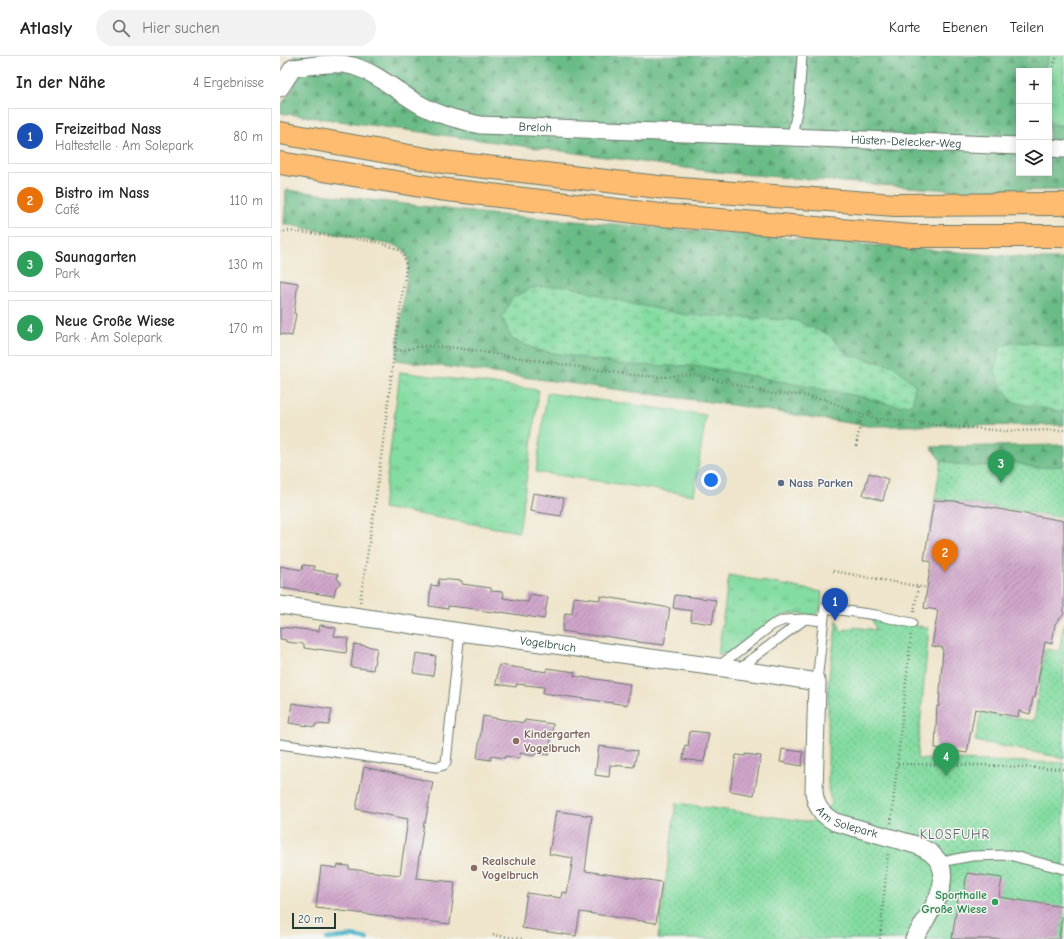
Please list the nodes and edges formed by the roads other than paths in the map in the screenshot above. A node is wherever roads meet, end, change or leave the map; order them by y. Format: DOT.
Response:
graph roads {
  1 [pos="802,56"];
  2 [pos="290,62"];
  3 [pos="280,88"];
  4 [pos="280,133"];
  5 [pos="792,136"];
  6 [pos="1016,146"];
  7 [pos="1052,148"];
  8 [pos="1064,149"];
  9 [pos="280,163"];
  10 [pos="1064,204"];
  11 [pos="1064,236"];
  12 [pos="280,605"];
  13 [pos="805,619"];
  14 [pos="823,621"];
  15 [pos="912,623"];
  16 [pos="460,632"];
  17 [pos="718,667"];
  18 [pos="736,670"];
  19 [pos="817,682"];
  20 [pos="280,744"];
  21 [pos="940,862"];
  22 [pos="1064,869"];
  23 [pos="914,939"];
  1 -- 5 [label="lane"];
  2 -- 3 [label="street, Breloh"];
  2 -- 5 [label="street, Breloh"];
  4 -- 10 [label="highway"];
  5 -- 6 [label="street, Hüsten-Delecker-Weg"];
  7 -- 8 [label="street"];
  9 -- 11 [label="highway"];
  12 -- 16 [label="street, Vogelbruch"];
  13 -- 14 [label="lane"];
  13 -- 17 [label="lane"];
  13 -- 18 [label="lane"];
  14 -- 15 [label="lane, Am Solepark"];
  14 -- 19 [label="lane, Am Solepark"];
  16 -- 17 [label="street, Vogelbruch"];
  16 -- 20 [label="lane"];
  17 -- 18 [label="street, Vogelbruch"];
  18 -- 19 [label="street, Vogelbruch"];
  19 -- 21 [label="street, Am Solepark"];
  21 -- 22 [label="lane"];
  21 -- 23 [label="street"];
}
